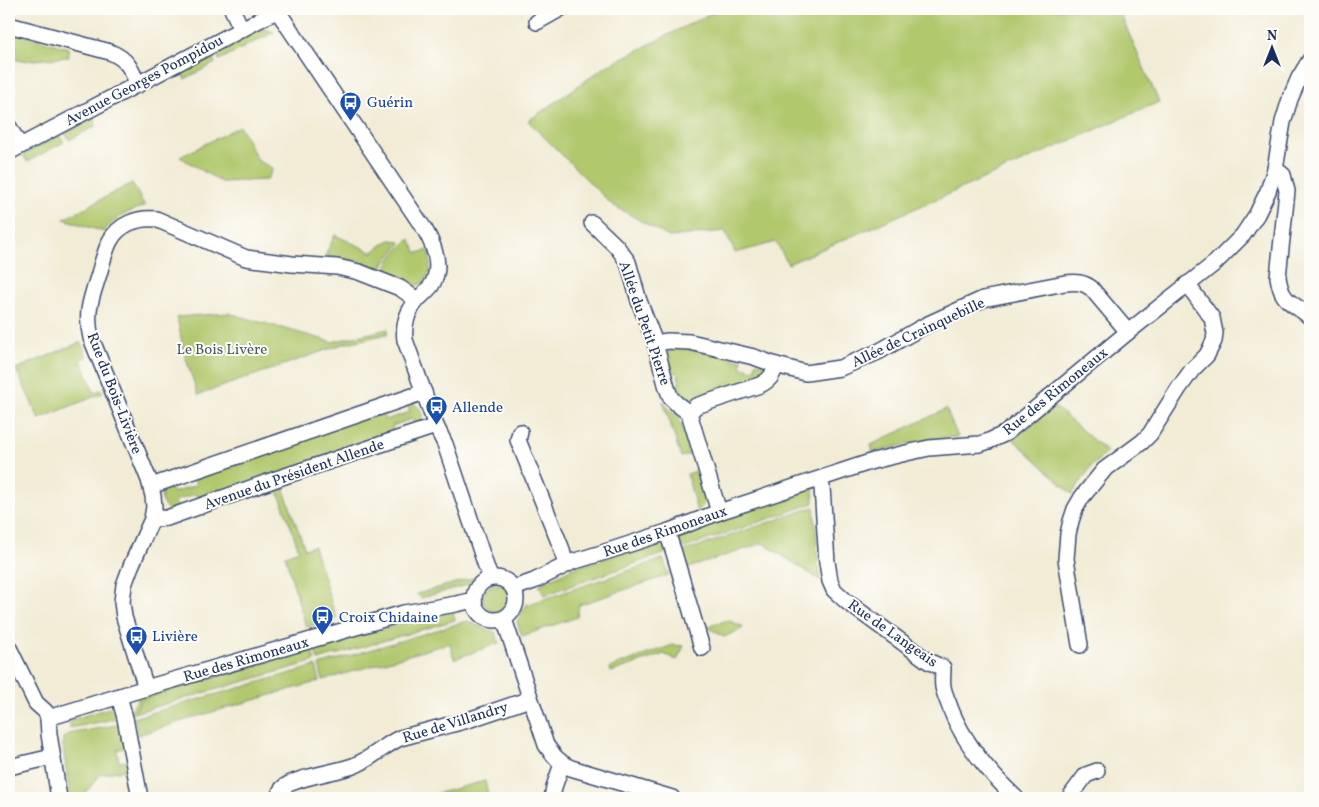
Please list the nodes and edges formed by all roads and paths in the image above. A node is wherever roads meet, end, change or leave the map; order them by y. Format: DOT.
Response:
graph roads {
  1 [pos="232,9"];
  2 [pos="279,9"];
  3 [pos="560,9"];
  4 [pos="537,22"];
  5 [pos="9,25"];
  6 [pos="242,28"];
  7 [pos="1310,60"];
  8 [pos="138,85"];
  9 [pos="9,127"];
  10 [pos="14,149"];
  11 [pos="1275,169"];
  12 [pos="592,223"];
  13 [pos="1187,284"];
  14 [pos="417,300"];
  15 [pos="1310,317"];
  16 [pos="1128,332"];
  17 [pos="655,343"];
  18 [pos="776,365"];
  19 [pos="424,392"];
  20 [pos="689,413"];
  21 [pos="436,426"];
  22 [pos="520,432"];
  23 [pos="820,480"];
  24 [pos="151,486"];
  25 [pos="719,512"];
  26 [pos="152,520"];
  27 [pos="667,532"];
  28 [pos="566,565"];
  29 [pos="490,578"];
  30 [pos="514,588"];
  31 [pos="474,600"];
  32 [pos="504,619"];
  33 [pos="1080,645"];
  34 [pos="9,648"];
  35 [pos="702,648"];
  36 [pos="146,688"];
  37 [pos="119,696"];
  38 [pos="530,699"];
  39 [pos="48,718"];
  40 [pos="52,756"];
  41 [pos="562,764"];
  42 [pos="9,767"];
  43 [pos="1097,771"];
  44 [pos="59,798"];
  45 [pos="140,798"];
  46 [pos="278,798"];
  47 [pos="552,798"];
  48 [pos="672,798"];
  49 [pos="1016,798"];
  50 [pos="1070,798"];
  1 -- 6 [label="street"];
  2 -- 6 [label="street, Avenue Georges Pompidou"];
  2 -- 14 [label="street"];
  3 -- 4 [label="street"];
  5 -- 8 [label="street"];
  6 -- 8 [label="street, Avenue Georges Pompidou"];
  7 -- 11 [label="street, Rue des Rimoneaux"];
  8 -- 10 [label="street, Avenue Georges Pompidou"];
  9 -- 10 [label="street"];
  11 -- 13 [label="street, Rue des Rimoneaux"];
  11 -- 15 [label="street"];
  12 -- 17 [label="street, Allée du Petit Pierre"];
  13 -- 16 [label="street, Rue des Rimoneaux"];
  13 -- 33 [label="street"];
  14 -- 19 [label="street"];
  14 -- 24 [label="street, Rue du Bois-Livière"];
  16 -- 18 [label="street, Allée de Crainquebille"];
  16 -- 23 [label="street, Rue des Rimoneaux"];
  17 -- 18 [label="street, Allée de Crainquebille"];
  17 -- 20 [label="street, Allée du Petit Pierre"];
  18 -- 20 [label="street"];
  19 -- 21 [label="street"];
  19 -- 24 [label="street"];
  20 -- 25 [label="street"];
  21 -- 26 [label="street, Avenue du Président Allende"];
  21 -- 29 [label="street"];
  22 -- 28 [label="street"];
  23 -- 25 [label="street, Rue des Rimoneaux"];
  23 -- 49 [label="street, Rue de Langeais"];
  24 -- 26 [label="street, Rue du Bois-Livière"];
  25 -- 27 [label="street, Rue des Rimoneaux"];
  26 -- 36 [label="street, Rue du Bois-Livière"];
  27 -- 28 [label="street, Rue des Rimoneaux"];
  27 -- 35 [label="street"];
  28 -- 30 [label="street, Rue des Rimoneaux"];
  29 -- 30 [label="street"];
  29 -- 31 [label="street"];
  30 -- 32 [label="street"];
  31 -- 32 [label="street"];
  31 -- 36 [label="street, Rue des Rimoneaux"];
  32 -- 38 [label="street"];
  34 -- 39 [label="street"];
  36 -- 37 [label="street, Rue des Rimoneaux"];
  37 -- 39 [label="street, Rue des Rimoneaux"];
  37 -- 45 [label="street"];
  38 -- 41 [label="street"];
  38 -- 46 [label="street, Rue de Villandry"];
  39 -- 40 [label="street"];
  40 -- 42 [label="street"];
  40 -- 44 [label="street"];
  41 -- 47 [label="street"];
  41 -- 48 [label="street"];
  43 -- 50 [label="street"];
}
